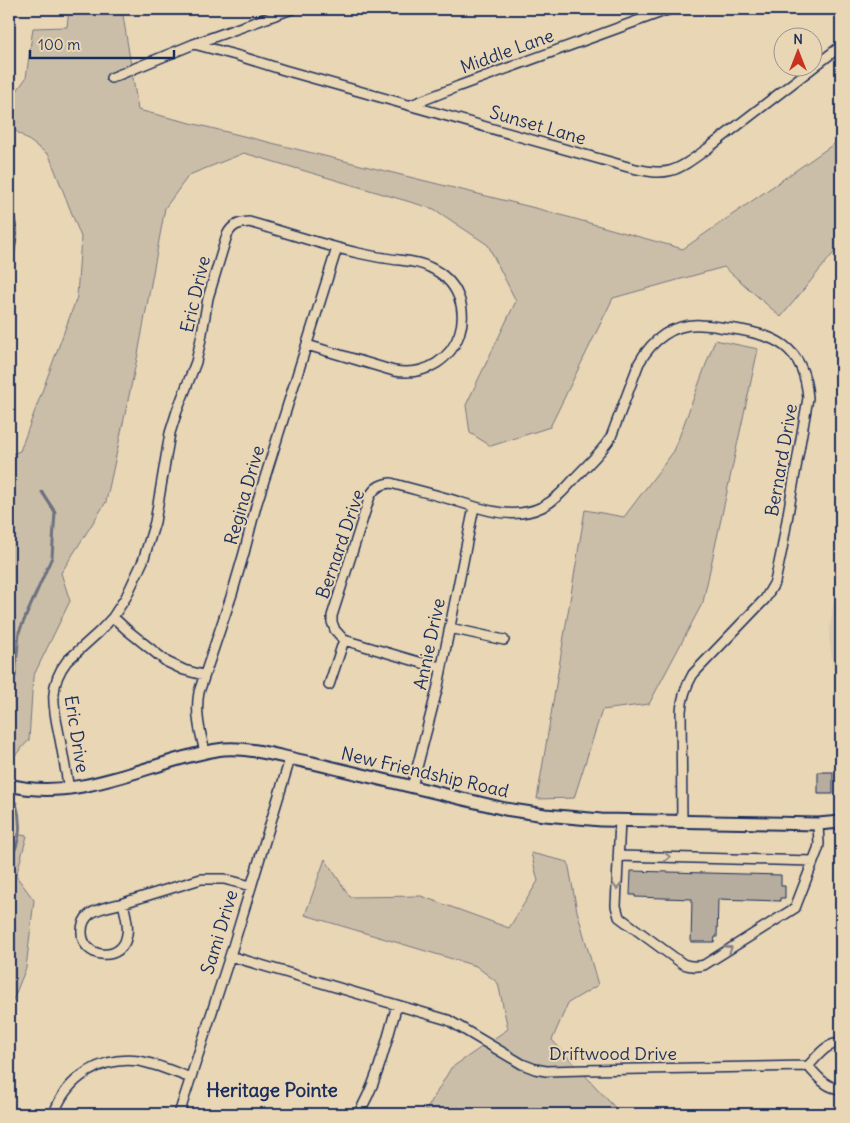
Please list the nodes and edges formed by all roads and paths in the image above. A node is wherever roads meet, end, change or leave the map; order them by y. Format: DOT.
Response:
graph roads {
  1 [pos="292,9"];
  2 [pos="670,9"];
  3 [pos="194,44"];
  4 [pos="841,46"];
  5 [pos="110,78"];
  6 [pos="411,105"];
  7 [pos="9,216"];
  8 [pos="337,248"];
  9 [pos="9,253"];
  10 [pos="307,345"];
  11 [pos="474,507"];
  12 [pos="113,618"];
  13 [pos="450,628"];
  14 [pos="344,640"];
  15 [pos="504,640"];
  16 [pos="441,667"];
  17 [pos="203,675"];
  18 [pos="329,686"];
  19 [pos="205,752"];
  20 [pos="290,759"];
  21 [pos="9,785"];
  22 [pos="412,787"];
  23 [pos="69,789"];
  24 [pos="620,820"];
  25 [pos="682,821"];
  26 [pos="841,822"];
  27 [pos="818,824"];
  28 [pos="618,856"];
  29 [pos="813,860"];
  30 [pos="251,886"];
  31 [pos="123,903"];
  32 [pos="230,956"];
  33 [pos="397,1005"];
  34 [pos="841,1043"];
  35 [pos="808,1066"];
  36 [pos="191,1078"];
  37 [pos="841,1089"];
  38 [pos="54,1114"];
  39 [pos="179,1114"];
  40 [pos="358,1114"];
  1 -- 3 [label="street"];
  2 -- 6 [label="street, Middle Lane"];
  3 -- 5 [label="street"];
  3 -- 6 [label="street, Sunset Lane"];
  4 -- 6 [label="street, Sunset Lane"];
  7 -- 9 [label="street"];
  8 -- 10 [label="street, Regina Drive"];
  8 -- 10 [label="street, Eric Drive"];
  8 -- 12 [label="street, Eric Drive"];
  10 -- 17 [label="street, Regina Drive"];
  11 -- 13 [label="street, Annie Drive"];
  11 -- 14 [label="street, Bernard Drive"];
  11 -- 25 [label="street, Bernard Drive"];
  12 -- 17 [label="street"];
  12 -- 23 [label="street, Eric Drive"];
  13 -- 15 [label="street"];
  13 -- 16 [label="street, Annie Drive"];
  14 -- 16 [label="street"];
  14 -- 18 [label="street"];
  16 -- 22 [label="street, Annie Drive"];
  17 -- 19 [label="street, Regina Drive"];
  19 -- 20 [label="street, New Friendship Road"];
  19 -- 23 [label="street, New Friendship Road"];
  20 -- 22 [label="street, New Friendship Road"];
  20 -- 30 [label="street, Sami Drive"];
  21 -- 23 [label="street, New Friendship Road"];
  22 -- 24 [label="street, New Friendship Road"];
  24 -- 25 [label="street, New Friendship Road"];
  24 -- 28 [label="street"];
  25 -- 27 [label="street, New Friendship Road"];
  26 -- 27 [label="street, New Friendship Road"];
  27 -- 29 [label="street"];
  28 -- 29 [label="street, one-way"];
  28 -- 29 [label="street, one-way"];
  30 -- 31 [label="street"];
  30 -- 32 [label="street, Sami Drive"];
  31 -- 31 [label="street"];
  32 -- 33 [label="street, Driftwood Drive"];
  32 -- 36 [label="street, Sami Drive"];
  33 -- 35 [label="street, Driftwood Drive"];
  33 -- 40 [label="street"];
  34 -- 35 [label="street"];
  35 -- 37 [label="street"];
  36 -- 38 [label="street"];
  36 -- 39 [label="street, Sami Drive"];
}
